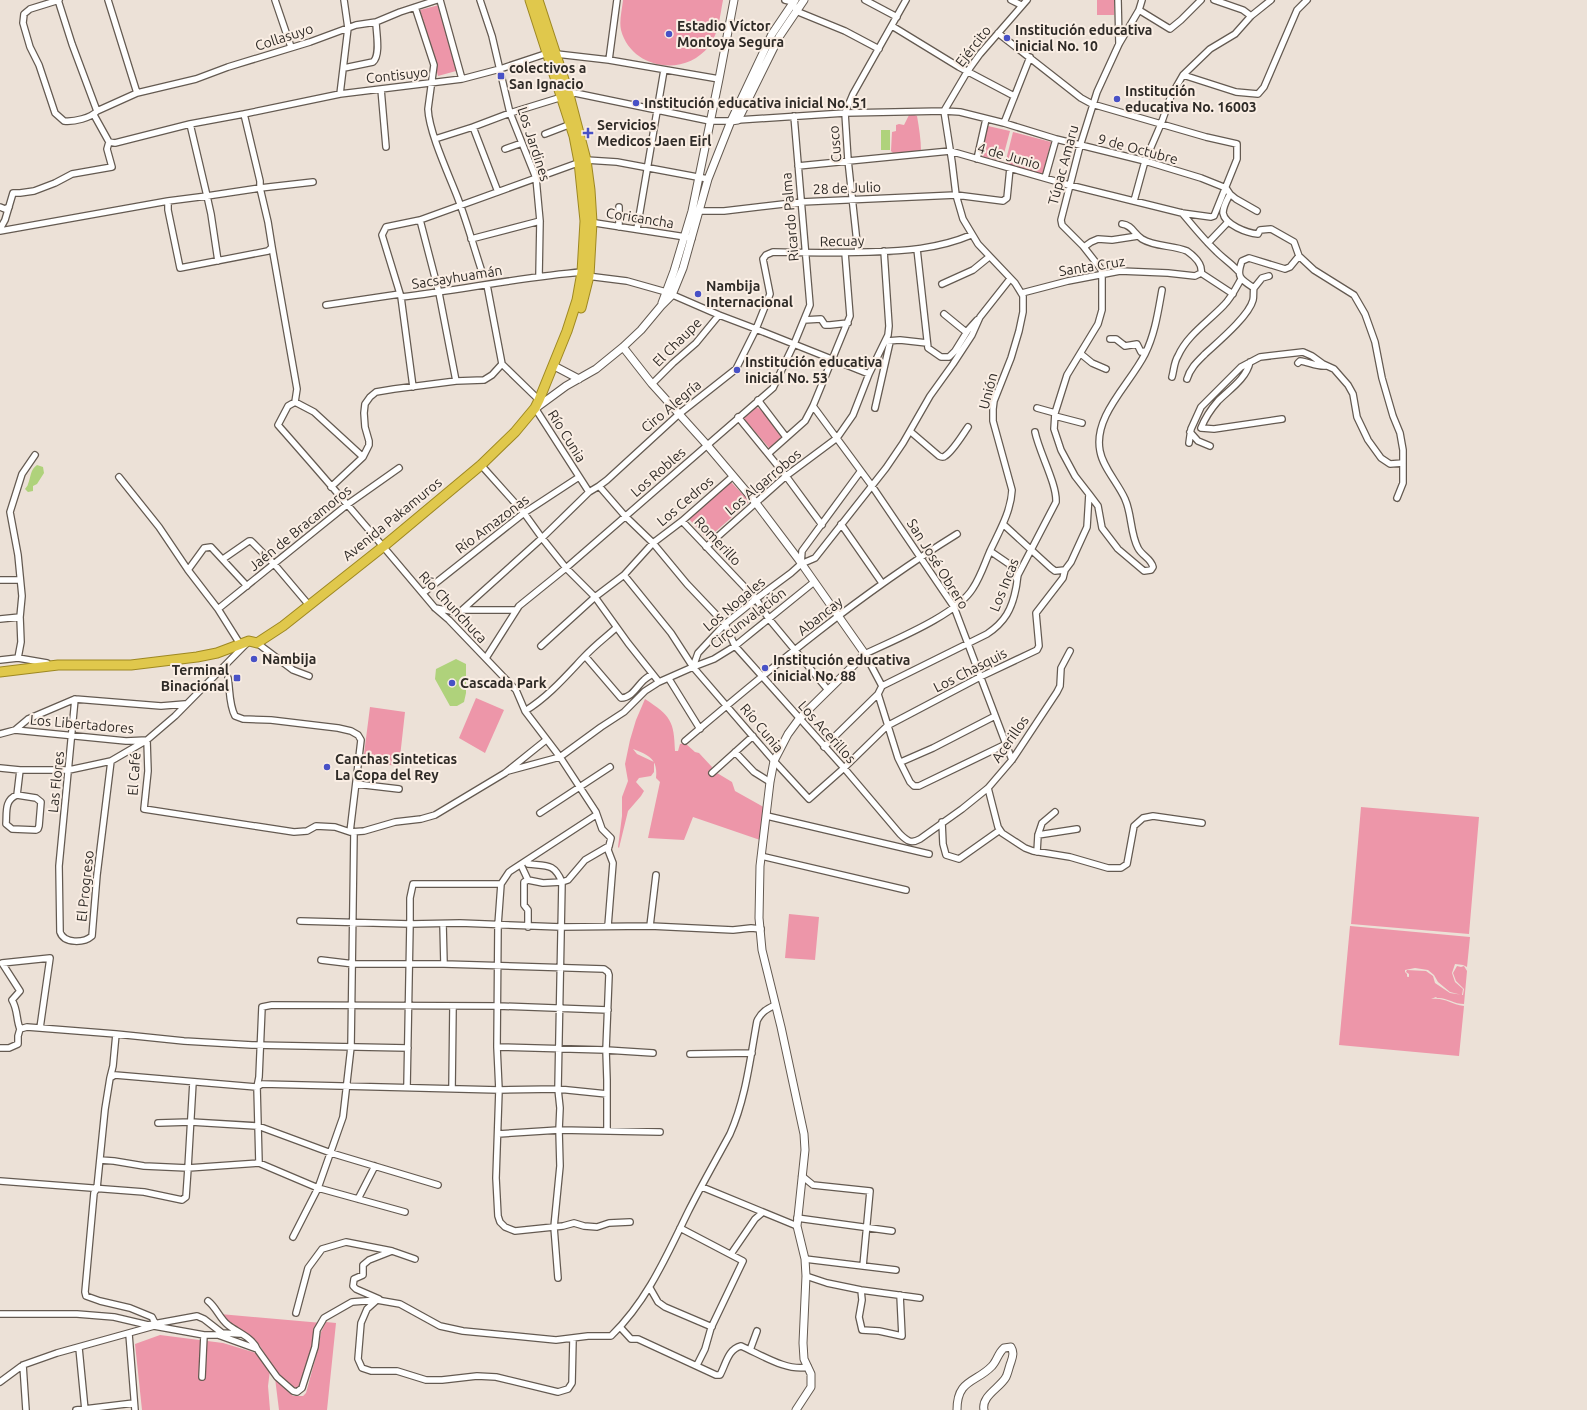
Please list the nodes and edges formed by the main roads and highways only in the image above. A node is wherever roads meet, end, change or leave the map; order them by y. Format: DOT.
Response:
graph roads {
  1 [pos="530,0"];
  2 [pos="538,0"];
  3 [pos="552,54"];
  4 [pos="566,96"];
  5 [pos="583,161"];
  6 [pos="0,672"];
  1 -- 3 [label="highway, Avenida Pakamuros"];
  2 -- 3 [label="highway, Avenida Pakamuros"];
  3 -- 4 [label="highway, Avenida Pakamuros"];
  4 -- 5 [label="highway, Avenida Pakamuros"];
  4 -- 5 [label="highway, Avenida Pakamuros"];
  5 -- 6 [label="highway, Avenida Pakamuros"];
}
